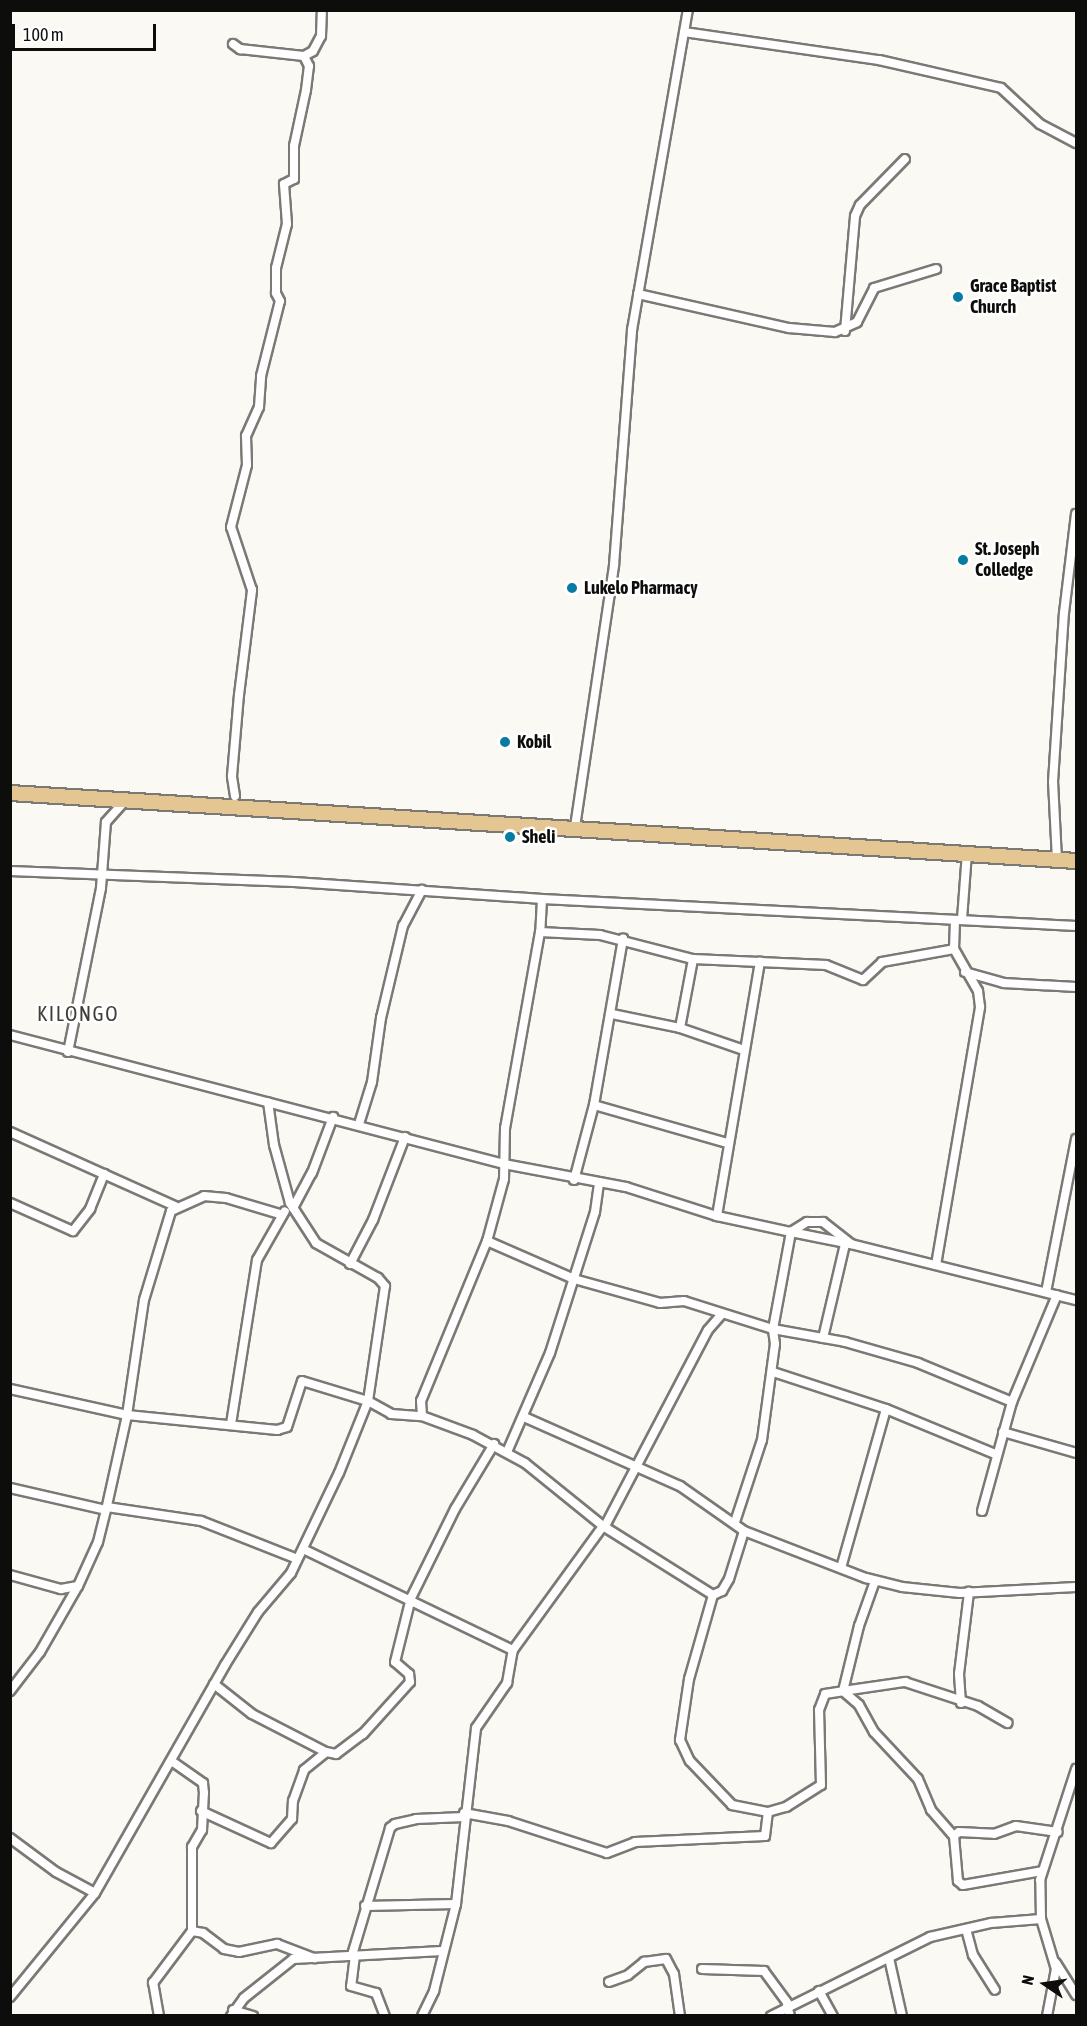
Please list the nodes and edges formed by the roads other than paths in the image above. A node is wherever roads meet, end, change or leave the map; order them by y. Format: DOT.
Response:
graph roads {
  1 [pos="322,10"];
  2 [pos="688,10"];
  3 [pos="684,32"];
  4 [pos="233,44"];
  5 [pos="304,56"];
  6 [pos="1077,143"];
  7 [pos="905,159"];
  8 [pos="936,268"];
  9 [pos="638,294"];
  10 [pos="845,331"];
  11 [pos="1077,514"];
  12 [pos="10,793"];
  13 [pos="235,796"];
  14 [pos="125,801"];
  15 [pos="575,827"];
  16 [pos="967,852"];
  17 [pos="1057,860"];
  18 [pos="1077,861"];
  19 [pos="11,871"];
  20 [pos="102,874"];
  21 [pos="10,878"];
  22 [pos="422,890"];
  23 [pos="542,899"];
  24 [pos="959,920"];
  25 [pos="1077,926"];
  26 [pos="540,932"];
  27 [pos="623,939"];
  28 [pos="954,949"];
  29 [pos="693,958"];
  30 [pos="760,962"];
  31 [pos="964,972"];
  32 [pos="1077,987"];
  33 [pos="612,1014"];
  34 [pos="680,1028"];
  35 [pos="10,1035"];
  36 [pos="744,1050"];
  37 [pos="68,1052"];
  38 [pos="268,1102"];
  39 [pos="594,1105"];
  40 [pos="333,1117"];
  41 [pos="359,1124"];
  42 [pos="10,1132"];
  43 [pos="405,1137"];
  44 [pos="1077,1139"];
  45 [pos="727,1143"];
  46 [pos="504,1164"];
  47 [pos="104,1174"];
  48 [pos="574,1180"];
  49 [pos="599,1182"];
  50 [pos="10,1203"];
  51 [pos="292,1205"];
  52 [pos="175,1206"];
  53 [pos="283,1215"];
  54 [pos="717,1216"];
  55 [pos="791,1232"];
  56 [pos="487,1241"];
  57 [pos="848,1244"];
  58 [pos="350,1264"];
  59 [pos="936,1265"];
  60 [pos="574,1279"];
  61 [pos="1046,1292"];
  62 [pos="1057,1295"];
  63 [pos="1077,1300"];
  64 [pos="721,1316"];
  65 [pos="773,1329"];
  66 [pos="823,1338"];
  67 [pos="772,1372"];
  68 [pos="10,1389"];
  69 [pos="368,1401"];
  70 [pos="1012,1402"];
  71 [pos="886,1409"];
  72 [pos="127,1415"];
  73 [pos="422,1416"];
  74 [pos="524,1416"];
  75 [pos="231,1424"];
  76 [pos="1003,1432"];
  77 [pos="494,1444"];
  78 [pos="507,1452"];
  79 [pos="1077,1453"];
  80 [pos="996,1454"];
  81 [pos="635,1465"];
  82 [pos="10,1488"];
  83 [pos="106,1508"];
  84 [pos="982,1511"];
  85 [pos="735,1522"];
  86 [pos="604,1526"];
  87 [pos="744,1531"];
  88 [pos="303,1549"];
  89 [pos="295,1558"];
  90 [pos="841,1568"];
  91 [pos="10,1575"];
  92 [pos="876,1581"];
  93 [pos="78,1586"];
  94 [pos="1077,1587"];
  95 [pos="969,1592"];
  96 [pos="713,1595"];
  97 [pos="411,1598"];
  98 [pos="513,1650"];
  99 [pos="214,1684"];
  100 [pos="10,1691"];
  101 [pos="843,1691"];
  102 [pos="961,1702"];
  103 [pos="1007,1723"];
  104 [pos="326,1752"];
  105 [pos="172,1761"];
  106 [pos="1077,1769"];
  107 [pos="201,1811"];
  108 [pos="768,1812"];
  109 [pos="464,1815"];
  110 [pos="1058,1832"];
  111 [pos="954,1836"];
  112 [pos="10,1838"];
  113 [pos="1042,1871"];
  114 [pos="95,1893"];
  115 [pos="456,1904"];
  116 [pos="365,1906"];
  117 [pos="1041,1919"];
  118 [pos="966,1929"];
  119 [pos="192,1931"];
  120 [pos="442,1951"];
  121 [pos="353,1955"];
  122 [pos="314,1958"];
  123 [pos="889,1958"];
  124 [pos="1056,1963"];
  125 [pos="702,1970"];
  126 [pos="609,1982"];
  127 [pos="995,1990"];
  128 [pos="819,1991"];
  129 [pos="1077,1995"];
  130 [pos="10,1997"];
  131 [pos="788,2006"];
  132 [pos="232,2013"];
  133 [pos="423,2015"];
  134 [pos="159,2016"];
  135 [pos="253,2016"];
  136 [pos="385,2016"];
  137 [pos="680,2016"];
  138 [pos="771,2016"];
  139 [pos="790,2016"];
  140 [pos="833,2016"];
  141 [pos="902,2016"];
  142 [pos="1047,2016"];
  1 -- 5 [label="street"];
  2 -- 3 [label="street"];
  3 -- 6 [label="street"];
  3 -- 9 [label="street"];
  4 -- 5 [label="street"];
  5 -- 13 [label="street"];
  7 -- 10 [label="street"];
  8 -- 10 [label="street"];
  9 -- 10 [label="street"];
  9 -- 15 [label="street"];
  11 -- 17 [label="street"];
  12 -- 14 [label="highway"];
  14 -- 15 [label="highway"];
  14 -- 20 [label="street"];
  15 -- 16 [label="highway"];
  16 -- 17 [label="highway"];
  16 -- 24 [label="street"];
  17 -- 18 [label="highway"];
  19 -- 20 [label="street"];
  19 -- 21 [label="street"];
  20 -- 22 [label="street"];
  20 -- 37 [label="street"];
  22 -- 23 [label="street"];
  22 -- 41 [label="street"];
  23 -- 24 [label="street"];
  23 -- 26 [label="street"];
  24 -- 25 [label="street"];
  24 -- 28 [label="street"];
  26 -- 27 [label="street"];
  26 -- 46 [label="street"];
  27 -- 29 [label="street"];
  27 -- 33 [label="street"];
  28 -- 30 [label="street"];
  28 -- 31 [label="street"];
  29 -- 30 [label="street"];
  29 -- 34 [label="street"];
  30 -- 36 [label="street"];
  31 -- 32 [label="street"];
  31 -- 59 [label="street"];
  33 -- 34 [label="street"];
  33 -- 39 [label="street"];
  34 -- 36 [label="street"];
  35 -- 37 [label="street"];
  36 -- 45 [label="street"];
  37 -- 38 [label="street"];
  38 -- 40 [label="street"];
  38 -- 51 [label="street"];
  39 -- 45 [label="street"];
  39 -- 48 [label="street"];
  40 -- 41 [label="street"];
  40 -- 51 [label="street"];
  41 -- 43 [label="street"];
  42 -- 47 [label="street"];
  43 -- 46 [label="street"];
  43 -- 58 [label="street"];
  44 -- 61 [label="street"];
  45 -- 54 [label="street"];
  46 -- 48 [label="street"];
  46 -- 56 [label="street"];
  47 -- 50 [label="street"];
  47 -- 52 [label="street"];
  48 -- 49 [label="street"];
  49 -- 54 [label="street"];
  49 -- 60 [label="street"];
  51 -- 53 [label="street"];
  51 -- 58 [label="street"];
  52 -- 53 [label="street"];
  52 -- 72 [label="street"];
  53 -- 75 [label="street"];
  54 -- 55 [label="street"];
  55 -- 57 [label="street"];
  55 -- 57 [label="street"];
  55 -- 65 [label="street"];
  56 -- 60 [label="street"];
  56 -- 73 [label="street"];
  57 -- 59 [label="street"];
  57 -- 66 [label="street"];
  58 -- 69 [label="street"];
  59 -- 61 [label="street"];
  60 -- 64 [label="street"];
  60 -- 74 [label="street"];
  61 -- 62 [label="street"];
  62 -- 63 [label="street"];
  62 -- 70 [label="street"];
  64 -- 65 [label="street"];
  64 -- 81 [label="street"];
  65 -- 66 [label="street"];
  65 -- 67 [label="street"];
  66 -- 70 [label="street"];
  67 -- 71 [label="street"];
  67 -- 85 [label="street"];
  68 -- 72 [label="street"];
  69 -- 73 [label="street"];
  69 -- 75 [label="street"];
  69 -- 88 [label="street"];
  70 -- 76 [label="street"];
  71 -- 80 [label="street"];
  71 -- 90 [label="street"];
  72 -- 75 [label="street"];
  72 -- 83 [label="street"];
  73 -- 77 [label="street"];
  74 -- 78 [label="street"];
  74 -- 81 [label="street"];
  76 -- 79 [label="street"];
  76 -- 80 [label="street"];
  77 -- 78 [label="street"];
  77 -- 97 [label="street"];
  78 -- 86 [label="street"];
  80 -- 84 [label="street"];
  81 -- 85 [label="street"];
  81 -- 86 [label="street"];
  82 -- 83 [label="street"];
  83 -- 89 [label="street"];
  83 -- 93 [label="street"];
  85 -- 87 [label="street"];
  86 -- 96 [label="street"];
  86 -- 98 [label="street"];
  87 -- 90 [label="street"];
  87 -- 96 [label="street"];
  88 -- 89 [label="street"];
  88 -- 97 [label="street"];
  89 -- 99 [label="street"];
  90 -- 92 [label="street"];
  91 -- 93 [label="street"];
  92 -- 95 [label="street"];
  92 -- 101 [label="street"];
  93 -- 100 [label="street"];
  94 -- 95 [label="street"];
  95 -- 102 [label="street"];
  96 -- 108 [label="street"];
  97 -- 98 [label="street"];
  97 -- 104 [label="street"];
  98 -- 109 [label="street"];
  99 -- 104 [label="street"];
  99 -- 105 [label="street"];
  101 -- 102 [label="street"];
  101 -- 108 [label="street"];
  101 -- 111 [label="street"];
  102 -- 103 [label="street"];
  104 -- 107 [label="street"];
  105 -- 107 [label="street"];
  105 -- 114 [label="street"];
  106 -- 110 [label="street"];
  107 -- 119 [label="street"];
  108 -- 109 [label="street"];
  109 -- 115 [label="street"];
  109 -- 116 [label="street"];
  110 -- 111 [label="street"];
  110 -- 113 [label="street"];
  111 -- 113 [label="street"];
  112 -- 114 [label="street"];
  113 -- 117 [label="street"];
  114 -- 130 [label="street"];
  115 -- 116 [label="street"];
  115 -- 120 [label="street"];
  116 -- 121 [label="street"];
  117 -- 118 [label="street"];
  117 -- 124 [label="street"];
  118 -- 123 [label="street"];
  118 -- 127 [label="street"];
  119 -- 122 [label="street"];
  119 -- 134 [label="street"];
  120 -- 121 [label="street"];
  120 -- 133 [label="street"];
  121 -- 122 [label="street"];
  121 -- 136 [label="street"];
  122 -- 132 [label="street"];
  123 -- 128 [label="street"];
  123 -- 141 [label="street"];
  124 -- 129 [label="street"];
  124 -- 142 [label="street"];
  125 -- 131 [label="street"];
  126 -- 137 [label="street"];
  128 -- 131 [label="street"];
  128 -- 140 [label="street"];
  131 -- 138 [label="street"];
  131 -- 139 [label="street"];
  132 -- 135 [label="street"];
}
